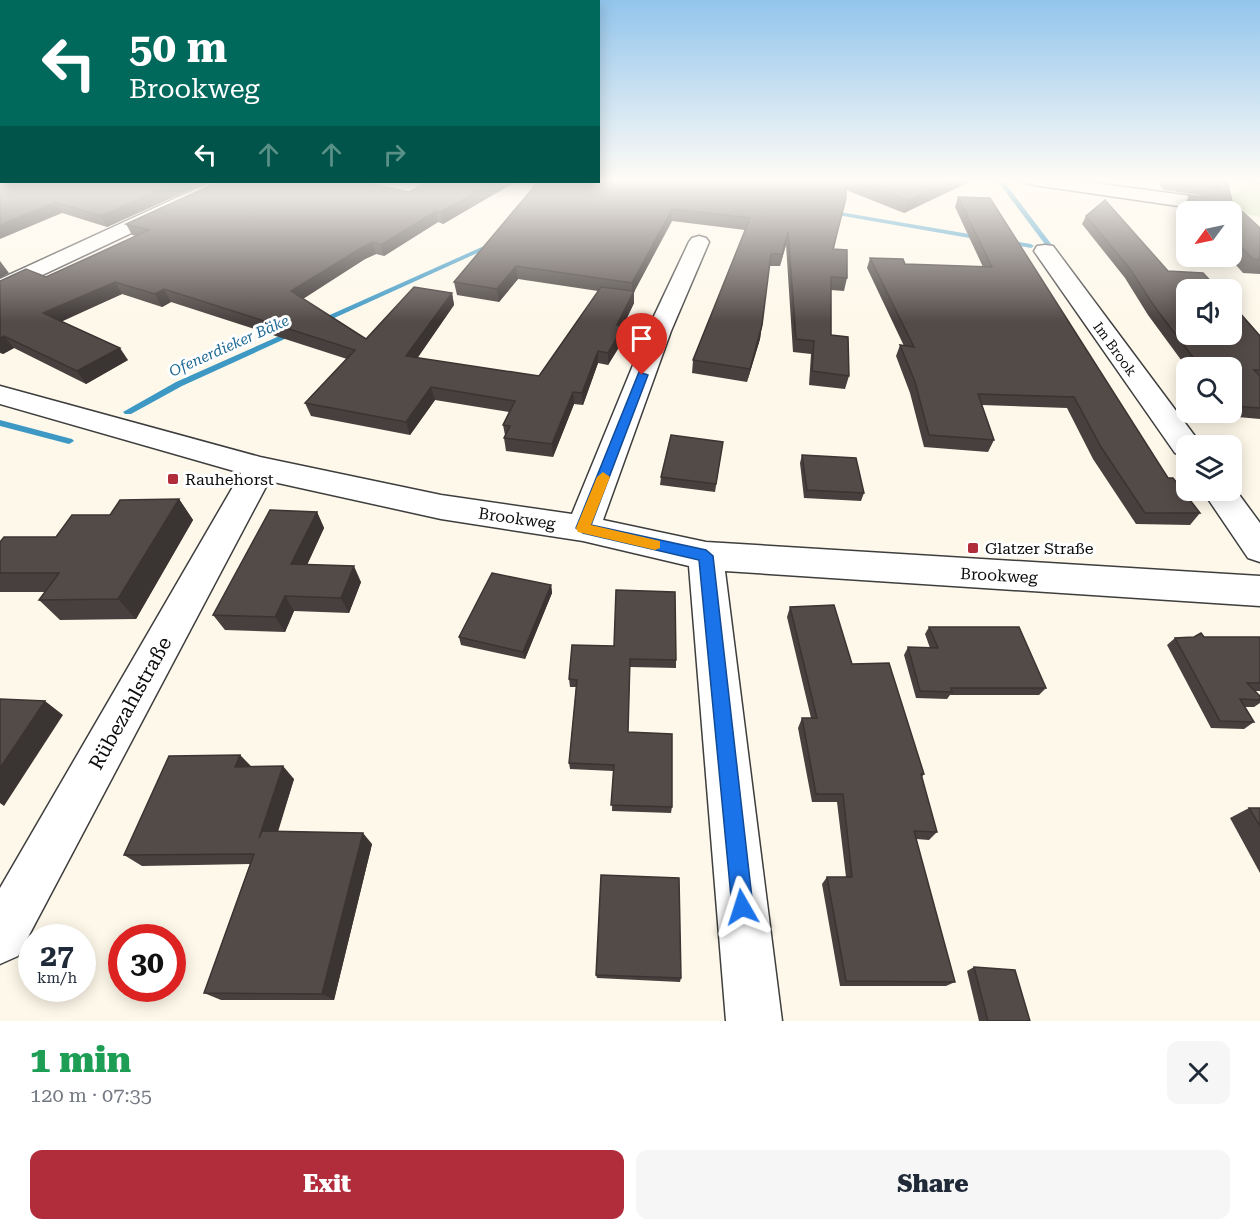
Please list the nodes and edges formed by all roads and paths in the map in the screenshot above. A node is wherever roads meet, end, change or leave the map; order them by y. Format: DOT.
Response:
graph roads {
  1 [pos="130,227"];
  2 [pos="699,242"];
  3 [pos="1045,250"];
  4 [pos="0,288"];
  5 [pos="0,395"];
  6 [pos="1178,435"];
  7 [pos="260,468"];
  8 [pos="1226,501"];
  9 [pos="583,528"];
  10 [pos="1260,549"];
  11 [pos="706,556"];
  12 [pos="1260,591"];
  13 [pos="0,938"];
  14 [pos="754,1021"];
  1 -- 4 [label="street"];
  2 -- 9 [label="street"];
  3 -- 6 [label="street, Im Brook"];
  5 -- 7 [label="street, Brookweg"];
  7 -- 9 [label="street, Brookweg"];
  7 -- 13 [label="street, Rübezahlstraße"];
  8 -- 10 [label="street"];
  9 -- 11 [label="street, Brookweg"];
  11 -- 12 [label="street, Brookweg"];
  11 -- 14 [label="street"];
}
